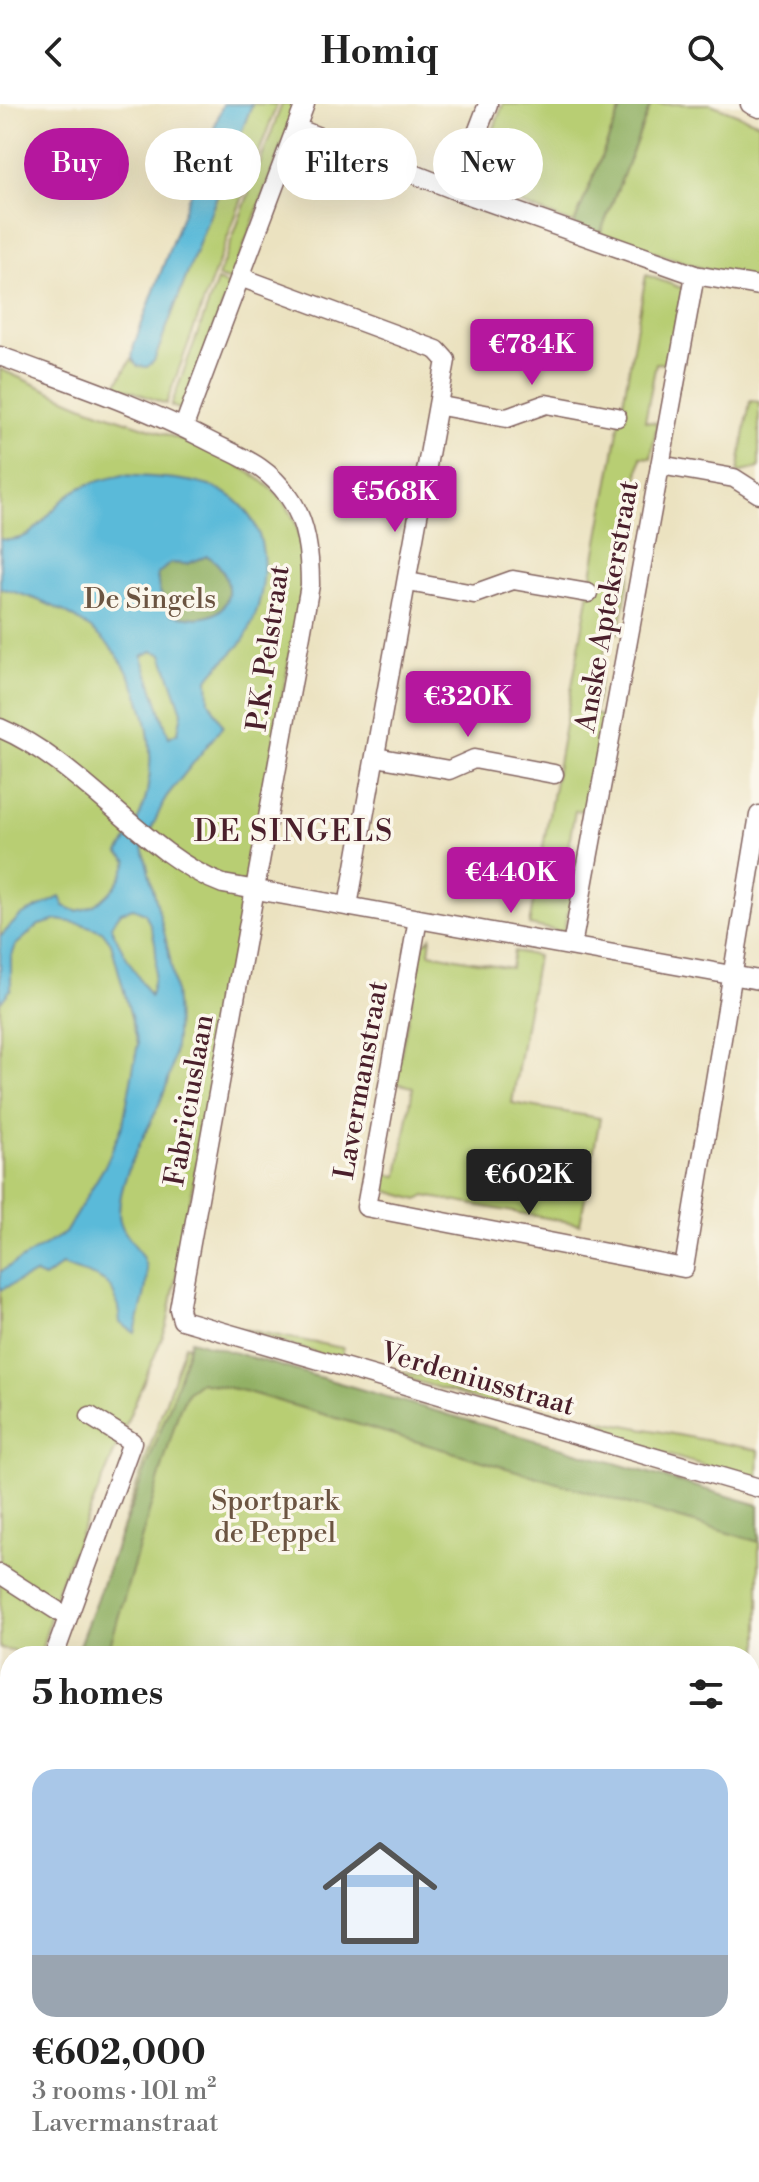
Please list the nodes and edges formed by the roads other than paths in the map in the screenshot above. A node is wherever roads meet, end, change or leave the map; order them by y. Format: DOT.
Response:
graph roads {
  1 [pos="305,104"];
  2 [pos="488,104"];
  3 [pos="750,104"];
  4 [pos="759,108"];
  5 [pos="296,128"];
  6 [pos="479,128"];
  7 [pos="277,179"];
  8 [pos="483,200"];
  9 [pos="695,275"];
  10 [pos="240,277"];
  11 [pos="759,286"];
  12 [pos="0,356"];
  13 [pos="441,406"];
  14 [pos="617,417"];
  15 [pos="184,426"];
  16 [pos="660,465"];
  17 [pos="759,494"];
  18 [pos="408,582"];
  19 [pos="588,593"];
  20 [pos="0,728"];
  21 [pos="376,757"];
  22 [pos="554,774"];
  23 [pos="759,815"];
  24 [pos="255,890"];
  25 [pos="348,906"];
  26 [pos="418,919"];
  27 [pos="572,946"];
  28 [pos="730,975"];
  29 [pos="759,980"];
  30 [pos="182,1320"];
  31 [pos="90,1416"];
  32 [pos="759,1488"];
  33 [pos="0,1574"];
  34 [pos="67,1617"];
  35 [pos="57,1646"];
  1 -- 5 [label="street"];
  2 -- 6 [label="street"];
  3 -- 4 [label="street"];
  7 -- 10 [label="street"];
  8 -- 9 [label="street"];
  9 -- 11 [label="street"];
  9 -- 16 [label="street, Anske Aptekerstraat"];
  10 -- 13 [label="street"];
  10 -- 15 [label="street"];
  12 -- 15 [label="street"];
  13 -- 14 [label="street"];
  13 -- 18 [label="street"];
  15 -- 24 [label="street, P.K. Pelstraat"];
  16 -- 17 [label="street"];
  16 -- 27 [label="street, Anske Aptekerstraat"];
  18 -- 19 [label="street"];
  18 -- 21 [label="street"];
  20 -- 24 [label="street"];
  21 -- 22 [label="street"];
  21 -- 25 [label="street"];
  23 -- 28 [label="street"];
  24 -- 25 [label="street"];
  24 -- 30 [label="street, Fabriciuslaan"];
  25 -- 26 [label="street"];
  26 -- 27 [label="street"];
  26 -- 28 [label="street, Lavermanstraat"];
  27 -- 28 [label="street"];
  28 -- 29 [label="street"];
  30 -- 32 [label="street, Verdeniusstraat"];
  31 -- 34 [label="street"];
  33 -- 34 [label="street"];
  34 -- 35 [label="street"];
}
